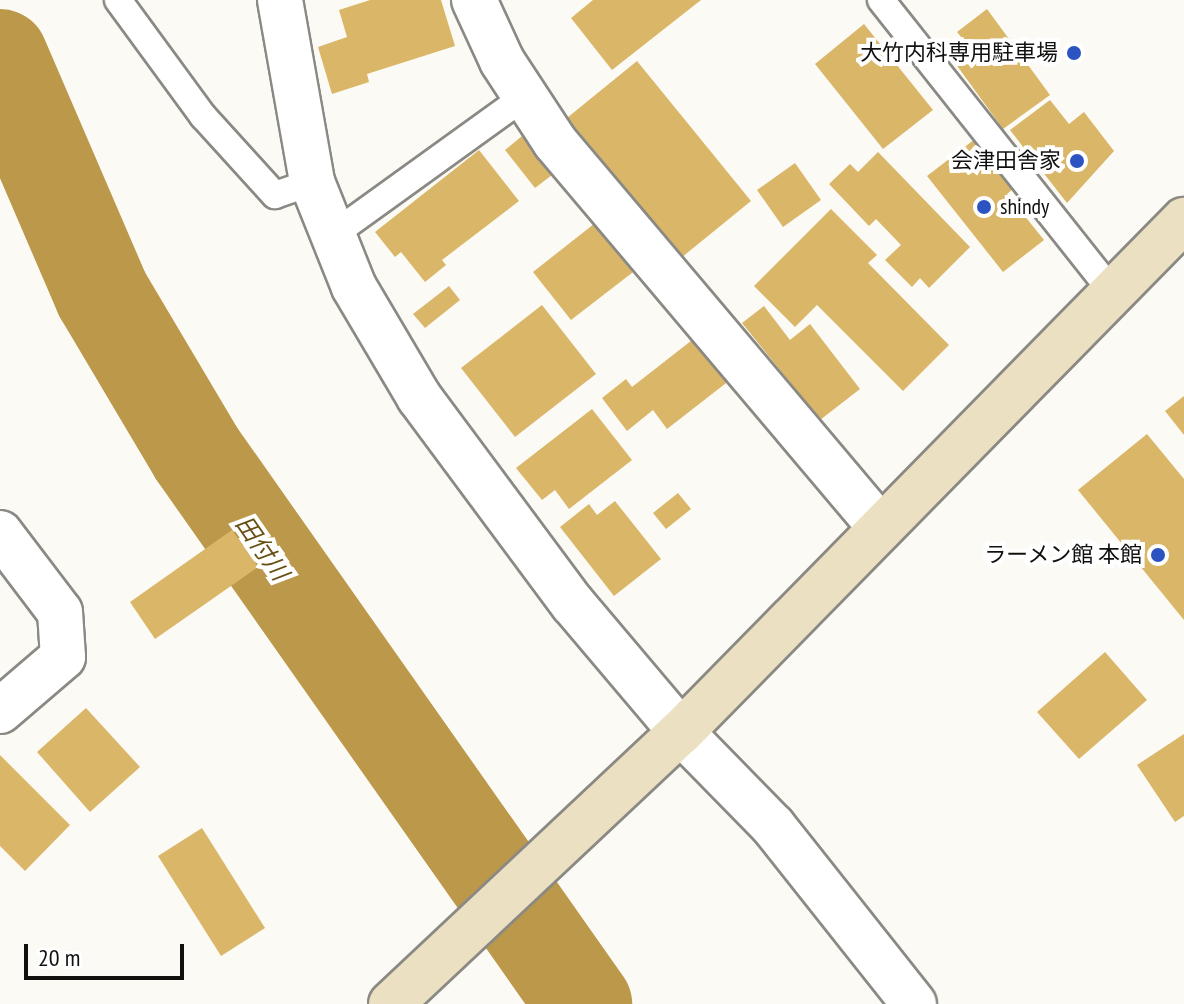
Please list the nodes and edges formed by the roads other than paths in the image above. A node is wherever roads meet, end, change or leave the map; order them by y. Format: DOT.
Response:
graph roads {
  1 [pos="118,0"];
  2 [pos="280,0"];
  3 [pos="474,0"];
  4 [pos="881,0"];
  5 [pos="525,96"];
  6 [pos="312,182"];
  7 [pos="1184,220"];
  8 [pos="334,234"];
  9 [pos="1114,294"];
  10 [pos="881,528"];
  11 [pos="0,533"];
  12 [pos="0,711"];
  13 [pos="681,732"];
  14 [pos="397,1002"];
  15 [pos="914,1004"];
  1 -- 6 [label="lane"];
  2 -- 6 [label="street"];
  3 -- 5 [label="street"];
  4 -- 9 [label="lane"];
  5 -- 8 [label="lane"];
  5 -- 10 [label="street"];
  6 -- 8 [label="street"];
  7 -- 9 [label="street"];
  8 -- 13 [label="street"];
  9 -- 10 [label="street"];
  10 -- 13 [label="street"];
  11 -- 12 [label="street"];
  13 -- 14 [label="street"];
  13 -- 15 [label="street"];
}
